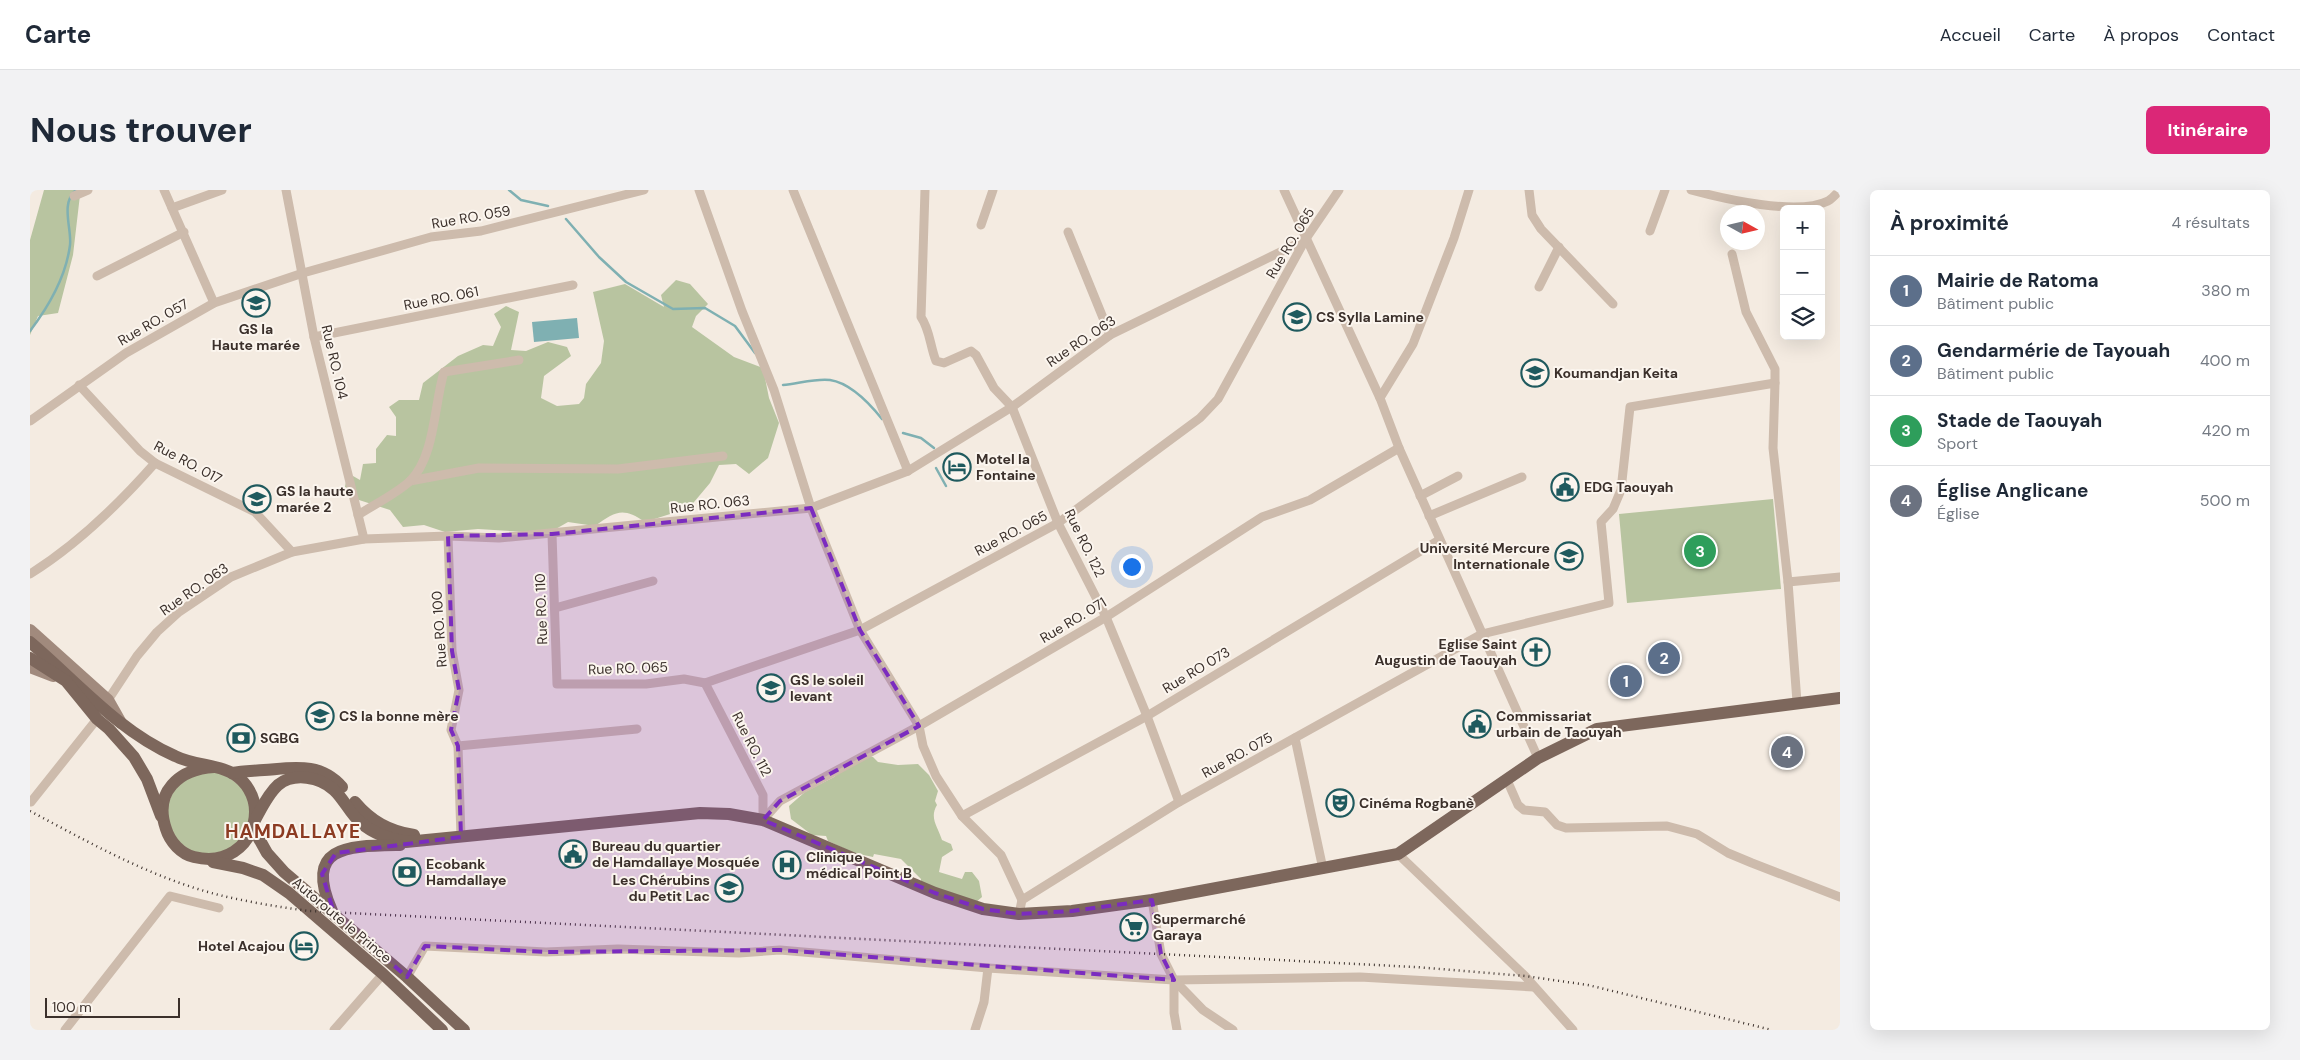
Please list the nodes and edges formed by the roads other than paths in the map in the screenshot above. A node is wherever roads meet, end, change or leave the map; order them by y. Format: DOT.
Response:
graph roads {
  1 [pos="88,190"];
  2 [pos="164,190"];
  3 [pos="222,190"];
  4 [pos="286,190"];
  5 [pos="644,190"];
  6 [pos="699,190"];
  7 [pos="793,190"];
  8 [pos="925,190"];
  9 [pos="993,190"];
  10 [pos="1284,190"];
  11 [pos="1339,190"];
  12 [pos="1469,190"];
  13 [pos="1529,190"];
  14 [pos="1665,190"];
  15 [pos="1691,190"];
  16 [pos="1840,190"];
  17 [pos="631,192"];
  18 [pos="74,196"];
  19 [pos="172,208"];
  20 [pos="981,225"];
  21 [pos="184,232"];
  22 [pos="1068,232"];
  23 [pos="1650,232"];
  24 [pos="1305,240"];
  25 [pos="1559,247"];
  26 [pos="1732,254"];
  27 [pos="303,273"];
  28 [pos="97,276"];
  29 [pos="573,285"];
  30 [pos="1539,287"];
  31 [pos="214,303"];
  32 [pos="1613,304"];
  33 [pos="1110,335"];
  34 [pos="314,338"];
  35 [pos="519,360"];
  36 [pos="1775,383"];
  37 [pos="79,385"];
  38 [pos="1380,398"];
  39 [pos="1012,407"];
  40 [pos="30,421"];
  41 [pos="1399,448"];
  42 [pos="722,456"];
  43 [pos="155,463"];
  44 [pos="908,471"];
  45 [pos="1458,476"];
  46 [pos="1522,477"];
  47 [pos="410,481"];
  48 [pos="1420,496"];
  49 [pos="811,508"];
  50 [pos="358,515"];
  51 [pos="1429,516"];
  52 [pos="1058,523"];
  53 [pos="552,534"];
  54 [pos="448,536"];
  55 [pos="364,539"];
  56 [pos="1440,540"];
  57 [pos="292,552"];
  58 [pos="30,574"];
  59 [pos="1840,577"];
  60 [pos="653,581"];
  61 [pos="1788,582"];
  62 [pos="555,608"];
  63 [pos="1106,617"];
  64 [pos="30,630"];
  65 [pos="860,630"];
  66 [pos="1482,634"];
  67 [pos="30,642"];
  68 [pos="30,658"];
  69 [pos="30,667"];
  70 [pos="66,681"];
  71 [pos="705,683"];
  72 [pos="558,684"];
  73 [pos="1840,698"];
  74 [pos="108,700"];
  75 [pos="1796,702"];
  76 [pos="1148,716"];
  77 [pos="97,719"];
  78 [pos="122,725"];
  79 [pos="919,726"];
  80 [pos="637,729"];
  81 [pos="1295,738"];
  82 [pos="458,746"];
  83 [pos="1538,758"];
  84 [pos="214,767"];
  85 [pos="232,773"];
  86 [pos="1507,780"];
  87 [pos="31,802"];
  88 [pos="1179,802"];
  89 [pos="962,816"];
  90 [pos="763,820"];
  91 [pos="163,821"];
  92 [pos="254,824"];
  93 [pos="461,837"];
  94 [pos="436,839"];
  95 [pos="1398,854"];
  96 [pos="206,860"];
  97 [pos="1323,869"];
  98 [pos="1840,897"];
  99 [pos="1022,900"];
  100 [pos="1152,900"];
  101 [pos="219,908"];
  102 [pos="334,914"];
  103 [pos="1019,914"];
  104 [pos="988,968"];
  105 [pos="383,974"];
  106 [pos="407,978"];
  107 [pos="1174,980"];
  108 [pos="1534,987"];
  109 [pos="65,1030"];
  110 [pos="334,1030"];
  111 [pos="442,1030"];
  112 [pos="464,1030"];
  113 [pos="974,1030"];
  114 [pos="1177,1030"];
  115 [pos="1233,1030"];
  116 [pos="1573,1030"];
  1 -- 18 [label="street"];
  2 -- 19 [label="street"];
  3 -- 19 [label="street"];
  4 -- 27 [label="street, Rue RO. 104"];
  5 -- 17 [label="street, Rue RO. 059"];
  6 -- 49 [label="street"];
  7 -- 44 [label="street"];
  8 -- 39 [label="street"];
  9 -- 20 [label="street"];
  10 -- 24 [label="street"];
  11 -- 24 [label="street, Rue RO. 065"];
  12 -- 38 [label="street"];
  13 -- 25 [label="street"];
  14 -- 23 [label="street"];
  15 -- 16 [label="street"];
  17 -- 27 [label="street, Rue RO. 059"];
  19 -- 21 [label="street"];
  21 -- 28 [label="street"];
  21 -- 31 [label="street"];
  22 -- 33 [label="street"];
  24 -- 33 [label="street, Rue RO. 063"];
  24 -- 38 [label="street"];
  24 -- 52 [label="street, Rue RO. 065"];
  25 -- 30 [label="street"];
  25 -- 32 [label="street"];
  26 -- 36 [label="street"];
  27 -- 31 [label="street, Rue RO. 057"];
  27 -- 34 [label="street, Rue RO. 104"];
  29 -- 34 [label="street, Rue RO. 061"];
  31 -- 37 [label="street, Rue RO. 057"];
  33 -- 39 [label="street, Rue RO. 063"];
  34 -- 50 [label="street, Rue RO. 104"];
  35 -- 47 [label="street"];
  36 -- 61 [label="street"];
  36 -- 66 [label="street, Rue RO. 075"];
  37 -- 40 [label="street, Rue RO. 057"];
  37 -- 43 [label="street, Rue RO. 017"];
  38 -- 41 [label="street"];
  39 -- 44 [label="street, Rue RO. 063"];
  39 -- 52 [label="street, Rue RO. 122"];
  41 -- 48 [label="street"];
  41 -- 63 [label="street, Rue RO. 071"];
  42 -- 47 [label="street"];
  43 -- 57 [label="street, Rue RO. 017"];
  43 -- 58 [label="street"];
  44 -- 49 [label="street, Rue RO. 063"];
  45 -- 48 [label="street"];
  46 -- 51 [label="street"];
  47 -- 50 [label="street"];
  48 -- 51 [label="street"];
  49 -- 53 [label="street, Rue RO. 063"];
  49 -- 65 [label="street"];
  50 -- 55 [label="street, Rue RO. 104"];
  51 -- 56 [label="street"];
  52 -- 63 [label="street, Rue RO. 122"];
  52 -- 65 [label="street, Rue RO. 065"];
  53 -- 54 [label="street, Rue RO. 063"];
  53 -- 62 [label="street, Rue RO. 110"];
  54 -- 55 [label="street, Rue RO. 063"];
  54 -- 82 [label="street, Rue RO. 100"];
  55 -- 57 [label="street, Rue RO. 063"];
  56 -- 66 [label="street"];
  56 -- 76 [label="street, Rue RO 073"];
  57 -- 74 [label="street, Rue RO. 063"];
  59 -- 61 [label="street"];
  60 -- 62 [label="street"];
  61 -- 75 [label="street"];
  62 -- 72 [label="street, Rue RO. 110"];
  63 -- 76 [label="street, Rue RO. 122"];
  63 -- 79 [label="street, Rue RO. 071"];
  64 -- 74 [label="street"];
  65 -- 71 [label="street, Rue RO. 065"];
  65 -- 79 [label="street"];
  66 -- 81 [label="street, Rue RO. 075"];
  66 -- 83 [label="street"];
  67 -- 78 [label="main road"];
  68 -- 70 [label="main road"];
  69 -- 70 [label="street"];
  70 -- 77 [label="main road"];
  71 -- 72 [label="street, Rue RO. 065"];
  71 -- 90 [label="street, Rue RO. 112"];
  73 -- 75 [label="main road"];
  74 -- 78 [label="street"];
  75 -- 83 [label="main road"];
  76 -- 88 [label="street, Rue RO. 122"];
  76 -- 89 [label="street, Rue RO 073"];
  77 -- 87 [label="street"];
  77 -- 91 [label="main road"];
  78 -- 84 [label="main road"];
  79 -- 89 [label="street"];
  79 -- 90 [label="street, Rue RO. 071"];
  80 -- 82 [label="street"];
  81 -- 88 [label="street, Rue RO. 075"];
  81 -- 97 [label="street"];
  82 -- 93 [label="street, Rue RO. 100"];
  83 -- 86 [label="main road"];
  84 -- 85 [label="main road"];
  84 -- 91 [label="main road"];
  85 -- 92 [label="main road"];
  85 -- 94 [label="main road"];
  86 -- 95 [label="main road"];
  86 -- 98 [label="street"];
  88 -- 99 [label="street, Rue RO. 075"];
  89 -- 99 [label="street"];
  90 -- 93 [label="main road"];
  90 -- 103 [label="main road"];
  91 -- 96 [label="main road"];
  92 -- 94 [label="main road"];
  92 -- 96 [label="main road"];
  92 -- 102 [label="main road, Autoroute le Prince"];
  93 -- 94 [label="main road"];
  94 -- 102 [label="main road"];
  95 -- 97 [label="main road"];
  95 -- 108 [label="street"];
  96 -- 105 [label="main road, Autoroute le Prince"];
  97 -- 100 [label="main road"];
  99 -- 103 [label="street"];
  100 -- 103 [label="main road"];
  100 -- 107 [label="street"];
  101 -- 109 [label="street"];
  102 -- 106 [label="main road, Autoroute le Prince"];
  104 -- 106 [label="street"];
  104 -- 107 [label="street"];
  104 -- 113 [label="street"];
  105 -- 110 [label="street"];
  105 -- 111 [label="main road, Autoroute le Prince"];
  106 -- 112 [label="main road, Autoroute le Prince"];
  107 -- 108 [label="street"];
  107 -- 114 [label="street"];
  107 -- 115 [label="street"];
  108 -- 116 [label="street"];
}
